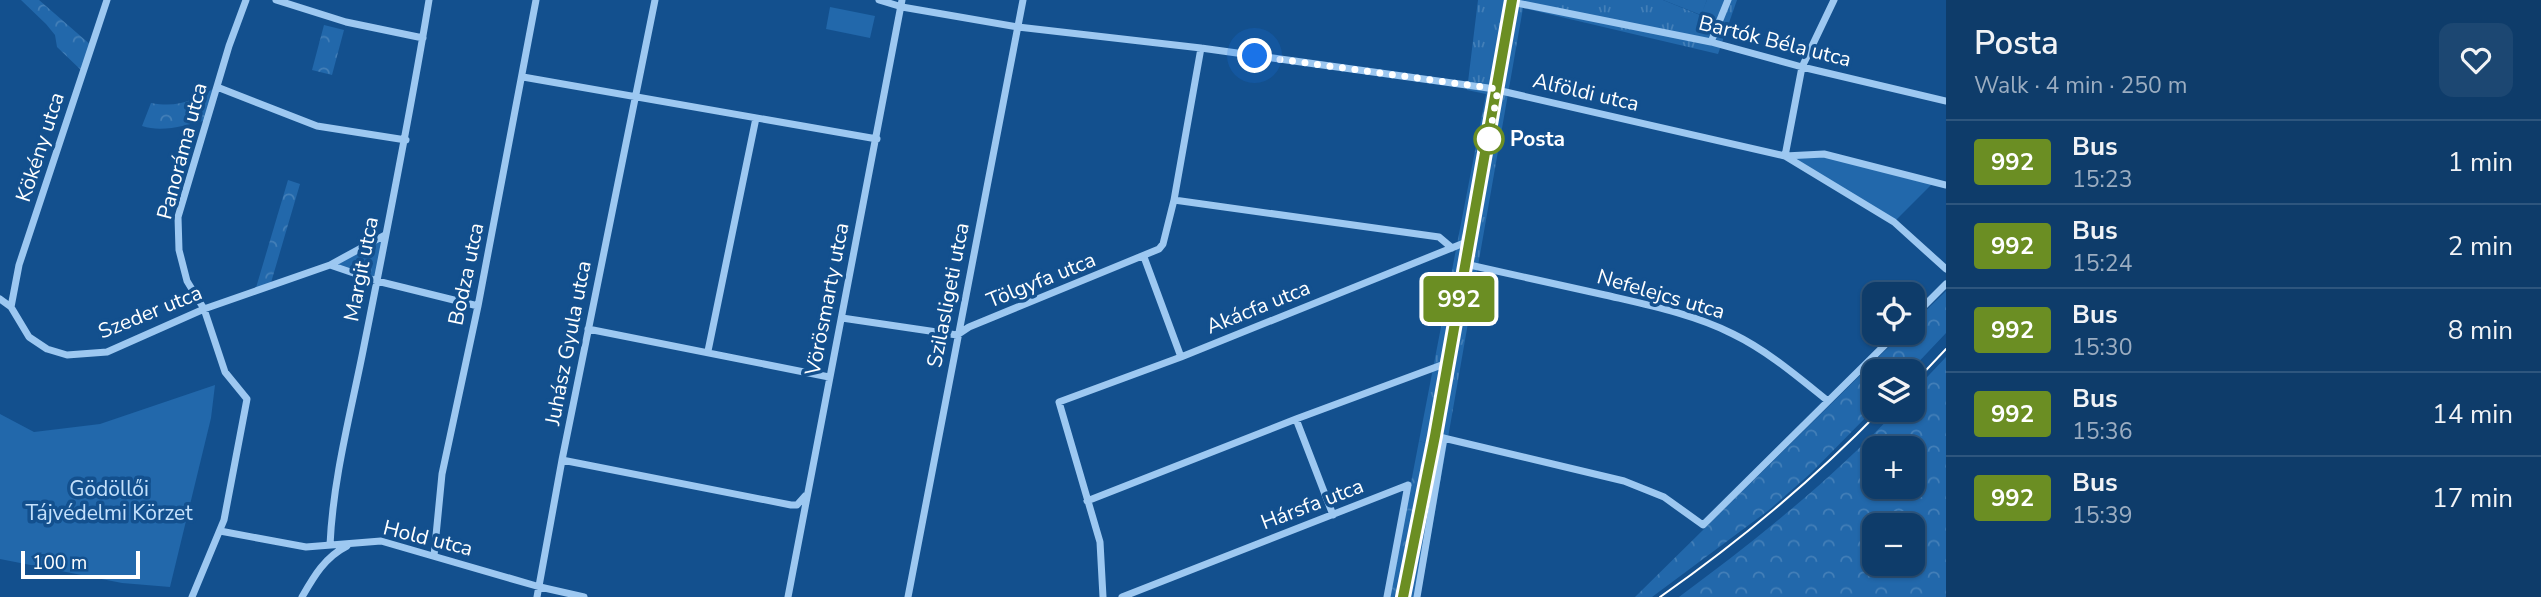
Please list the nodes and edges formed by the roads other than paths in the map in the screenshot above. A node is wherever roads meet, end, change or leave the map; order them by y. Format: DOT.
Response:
graph roads {
  1 [pos="107,0"];
  2 [pos="246,0"];
  3 [pos="276,0"];
  4 [pos="429,0"];
  5 [pos="536,0"];
  6 [pos="655,0"];
  7 [pos="879,0"];
  8 [pos="1023,0"];
  9 [pos="1728,0"];
  10 [pos="1834,0"];
  11 [pos="1512,1"];
  12 [pos="902,4"];
  13 [pos="1018,27"];
  14 [pos="423,37"];
  15 [pos="1712,42"];
  16 [pos="1201,48"];
  17 [pos="1802,67"];
  18 [pos="523,77"];
  19 [pos="217,87"];
  20 [pos="1498,89"];
  21 [pos="636,96"];
  22 [pos="1946,101"];
  23 [pos="756,118"];
  24 [pos="877,139"];
  25 [pos="406,140"];
  26 [pos="1785,156"];
  27 [pos="1946,185"];
  28 [pos="1174,200"];
  29 [pos="385,235"];
  30 [pos="1469,241"];
  31 [pos="1452,248"];
  32 [pos="1144,257"];
  33 [pos="1465,264"];
  34 [pos="330,265"];
  35 [pos="1946,270"];
  36 [pos="377,281"];
  37 [pos="1946,284"];
  38 [pos="0,299"];
  39 [pos="1925,305"];
  40 [pos="478,306"];
  41 [pos="11,307"];
  42 [pos="204,309"];
  43 [pos="842,318"];
  44 [pos="588,329"];
  45 [pos="957,335"];
  46 [pos="1885,345"];
  47 [pos="708,351"];
  48 [pos="1181,357"];
  49 [pos="1447,363"];
  50 [pos="830,377"];
  51 [pos="1828,401"];
  52 [pos="1296,419"];
  53 [pos="1439,437"];
  54 [pos="562,460"];
  55 [pos="807,493"];
  56 [pos="1087,501"];
  57 [pos="1333,515"];
  58 [pos="220,531"];
  59 [pos="353,543"];
  60 [pos="330,545"];
  61 [pos="434,556"];
  62 [pos="541,587"];
  63 [pos="192,597"];
  64 [pos="302,597"];
  65 [pos="537,597"];
  66 [pos="584,597"];
  67 [pos="788,597"];
  68 [pos="908,597"];
  69 [pos="1103,597"];
  70 [pos="1122,597"];
  71 [pos="1387,597"];
  72 [pos="1403,597"];
  73 [pos="1417,597"];
  1 -- 41 [label="street, Kökény utca"];
  2 -- 19 [label="street, Panoráma utca"];
  3 -- 14 [label="street"];
  4 -- 14 [label="street, Margit utca"];
  5 -- 18 [label="street, Bodza utca"];
  6 -- 21 [label="street, Juhász Gyula utca"];
  7 -- 12 [label="street, Alföldi utca"];
  8 -- 13 [label="street, Szilasligeti utca"];
  9 -- 15 [label="street"];
  10 -- 17 [label="street"];
  11 -- 15 [label="street, Bartók Béla utca"];
  11 -- 20 [label="street"];
  12 -- 13 [label="street, Alföldi utca"];
  12 -- 24 [label="street, Vörösmarty utca"];
  13 -- 16 [label="street, Alföldi utca"];
  13 -- 45 [label="street, Szilasligeti utca"];
  14 -- 25 [label="street, Margit utca"];
  15 -- 17 [label="street, Bartók Béla utca"];
  16 -- 20 [label="street, Alföldi utca"];
  16 -- 28 [label="street, Tölgyfa utca"];
  17 -- 22 [label="street, Bartók Béla utca"];
  17 -- 26 [label="street"];
  18 -- 21 [label="street"];
  18 -- 40 [label="street, Bodza utca"];
  19 -- 25 [label="street"];
  19 -- 42 [label="street, Panoráma utca"];
  20 -- 26 [label="street, Alföldi utca"];
  20 -- 30 [label="street"];
  21 -- 23 [label="street"];
  21 -- 44 [label="street, Juhász Gyula utca"];
  23 -- 24 [label="street"];
  23 -- 47 [label="street"];
  24 -- 43 [label="street, Vörösmarty utca"];
  25 -- 29 [label="street, Margit utca"];
  26 -- 27 [label="street, Alföldi utca"];
  26 -- 35 [label="street, Alföldi utca"];
  28 -- 31 [label="street"];
  28 -- 32 [label="street, Tölgyfa utca"];
  29 -- 34 [label="street, Szeder utca"];
  29 -- 36 [label="street, Margit utca"];
  30 -- 31 [label="street, Akácfa utca"];
  30 -- 33 [label="street"];
  31 -- 48 [label="street, Akácfa utca"];
  32 -- 45 [label="street, Tölgyfa utca"];
  32 -- 48 [label="street"];
  33 -- 49 [label="street"];
  33 -- 51 [label="street, Nefelejcs utca"];
  34 -- 36 [label="street"];
  34 -- 42 [label="street, Szeder utca"];
  36 -- 40 [label="street"];
  36 -- 60 [label="street, Margit utca"];
  37 -- 39 [label="street"];
  38 -- 41 [label="street, Szeder utca"];
  40 -- 61 [label="street, Bodza utca"];
  41 -- 42 [label="street, Szeder utca"];
  42 -- 58 [label="street, Panoráma utca"];
  43 -- 45 [label="street"];
  43 -- 50 [label="street, Vörösmarty utca"];
  44 -- 47 [label="street"];
  44 -- 54 [label="street, Juhász Gyula utca"];
  45 -- 68 [label="street, Szilasligeti utca"];
  46 -- 51 [label="street"];
  47 -- 50 [label="street"];
  48 -- 56 [label="street, Akácfa utca"];
  49 -- 52 [label="street"];
  49 -- 53 [label="street"];
  50 -- 55 [label="street, Vörösmarty utca"];
  51 -- 53 [label="street"];
  52 -- 56 [label="street"];
  52 -- 57 [label="street"];
  53 -- 72 [label="street"];
  53 -- 73 [label="street"];
  54 -- 55 [label="street"];
  54 -- 62 [label="street, Juhász Gyula utca"];
  55 -- 67 [label="street, Vörösmarty utca"];
  56 -- 69 [label="street"];
  57 -- 70 [label="street, Hársfa utca"];
  57 -- 71 [label="street, Hársfa utca"];
  58 -- 60 [label="street, Hold utca"];
  58 -- 63 [label="street"];
  59 -- 60 [label="street, Hold utca"];
  59 -- 61 [label="street, Hold utca"];
  59 -- 64 [label="street"];
  61 -- 62 [label="street, Hold utca"];
  62 -- 65 [label="street, Juhász Gyula utca"];
  62 -- 66 [label="street, Hold utca"];
}
